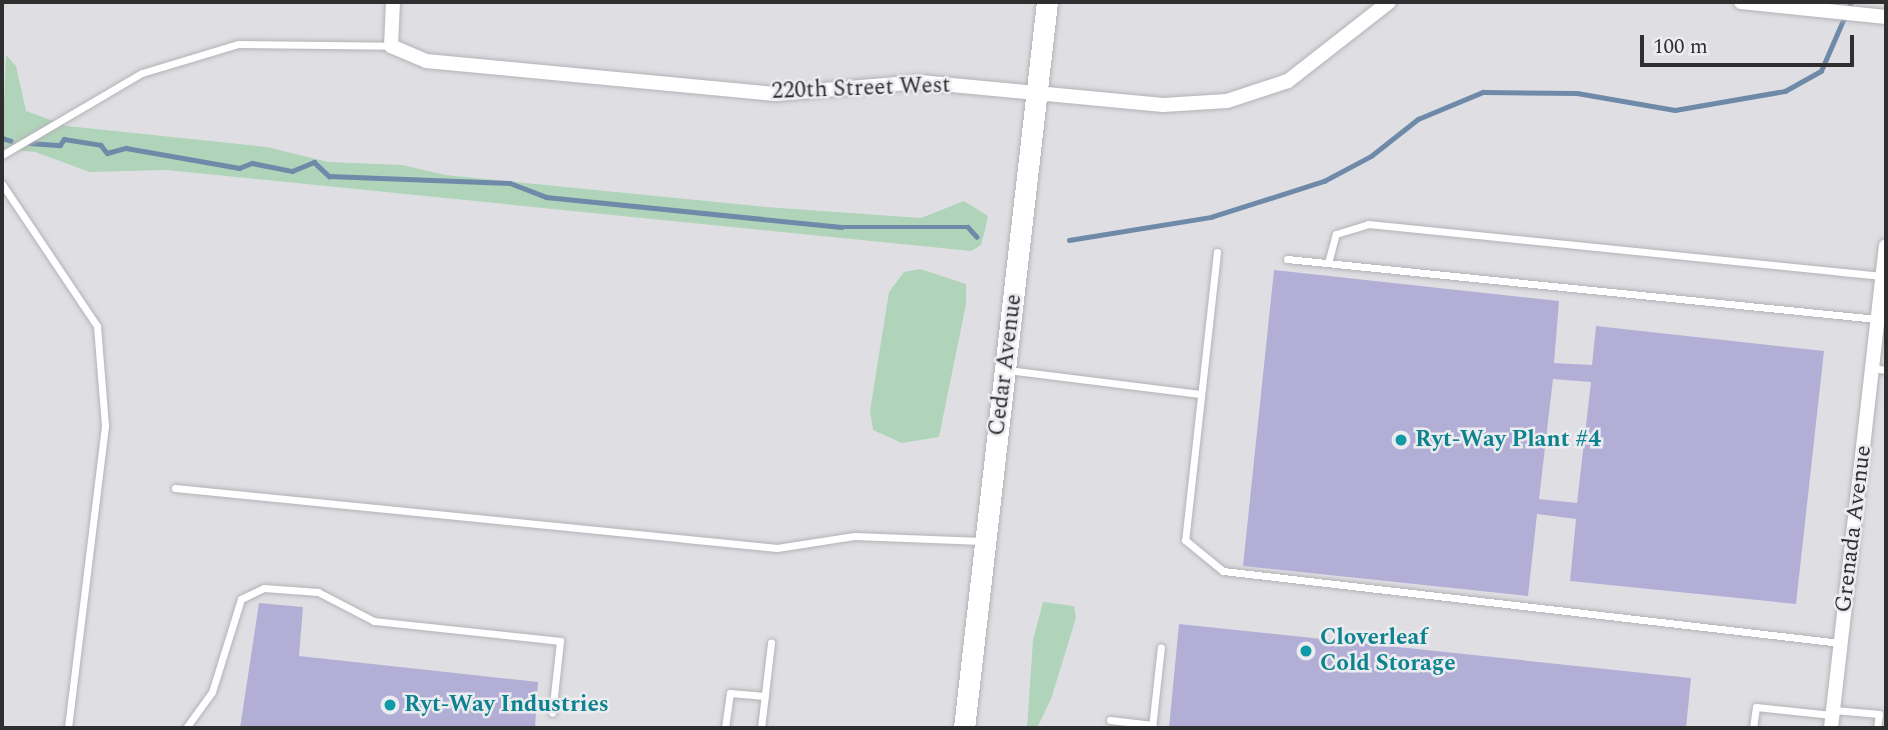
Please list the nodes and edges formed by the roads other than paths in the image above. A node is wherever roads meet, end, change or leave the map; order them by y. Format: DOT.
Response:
graph roads {
  1 [pos="393,2"];
  2 [pos="1048,2"];
  3 [pos="1389,2"];
  4 [pos="1741,2"];
  5 [pos="1886,17"];
  6 [pos="391,46"];
  7 [pos="1037,92"];
  8 [pos="2,155"];
  9 [pos="2,184"];
  10 [pos="1886,246"];
  11 [pos="1217,252"];
  12 [pos="1287,259"];
  13 [pos="1328,263"];
  14 [pos="1883,276"];
  15 [pos="1878,319"];
  16 [pos="1880,369"];
  17 [pos="1005,370"];
  18 [pos="1201,394"];
  19 [pos="175,488"];
  20 [pos="985,541"];
  21 [pos="771,643"];
  22 [pos="1841,643"];
  23 [pos="1161,647"];
  24 [pos="765,696"];
  25 [pos="552,713"];
  26 [pos="1832,718"];
  27 [pos="1111,720"];
  28 [pos="1152,727"];
  29 [pos="68,728"];
  30 [pos="186,728"];
  31 [pos="725,728"];
  32 [pos="761,728"];
  33 [pos="964,728"];
  34 [pos="1754,728"];
  35 [pos="1877,728"];
  1 -- 6 [label="street"];
  2 -- 7 [label="main road, Cedar Avenue"];
  3 -- 7 [label="street, 220th Street West"];
  4 -- 5 [label="street"];
  6 -- 7 [label="street, 220th Street West"];
  6 -- 8 [label="lane"];
  7 -- 17 [label="main road, Cedar Avenue"];
  9 -- 29 [label="lane"];
  10 -- 14 [label="street, Grenada Avenue"];
  11 -- 18 [label="lane"];
  12 -- 13 [label="lane"];
  13 -- 14 [label="lane"];
  13 -- 15 [label="lane"];
  14 -- 15 [label="street, Grenada Avenue"];
  15 -- 16 [label="street, Grenada Avenue"];
  16 -- 22 [label="street, Grenada Avenue"];
  17 -- 18 [label="lane"];
  17 -- 20 [label="main road, Cedar Avenue"];
  18 -- 22 [label="lane"];
  19 -- 20 [label="lane"];
  20 -- 33 [label="main road, Cedar Avenue"];
  21 -- 24 [label="lane"];
  22 -- 26 [label="street, Grenada Avenue"];
  23 -- 28 [label="lane"];
  24 -- 31 [label="lane"];
  24 -- 32 [label="lane"];
  25 -- 30 [label="lane"];
  26 -- 34 [label="lane"];
  26 -- 35 [label="lane"];
  27 -- 28 [label="lane"];
}
